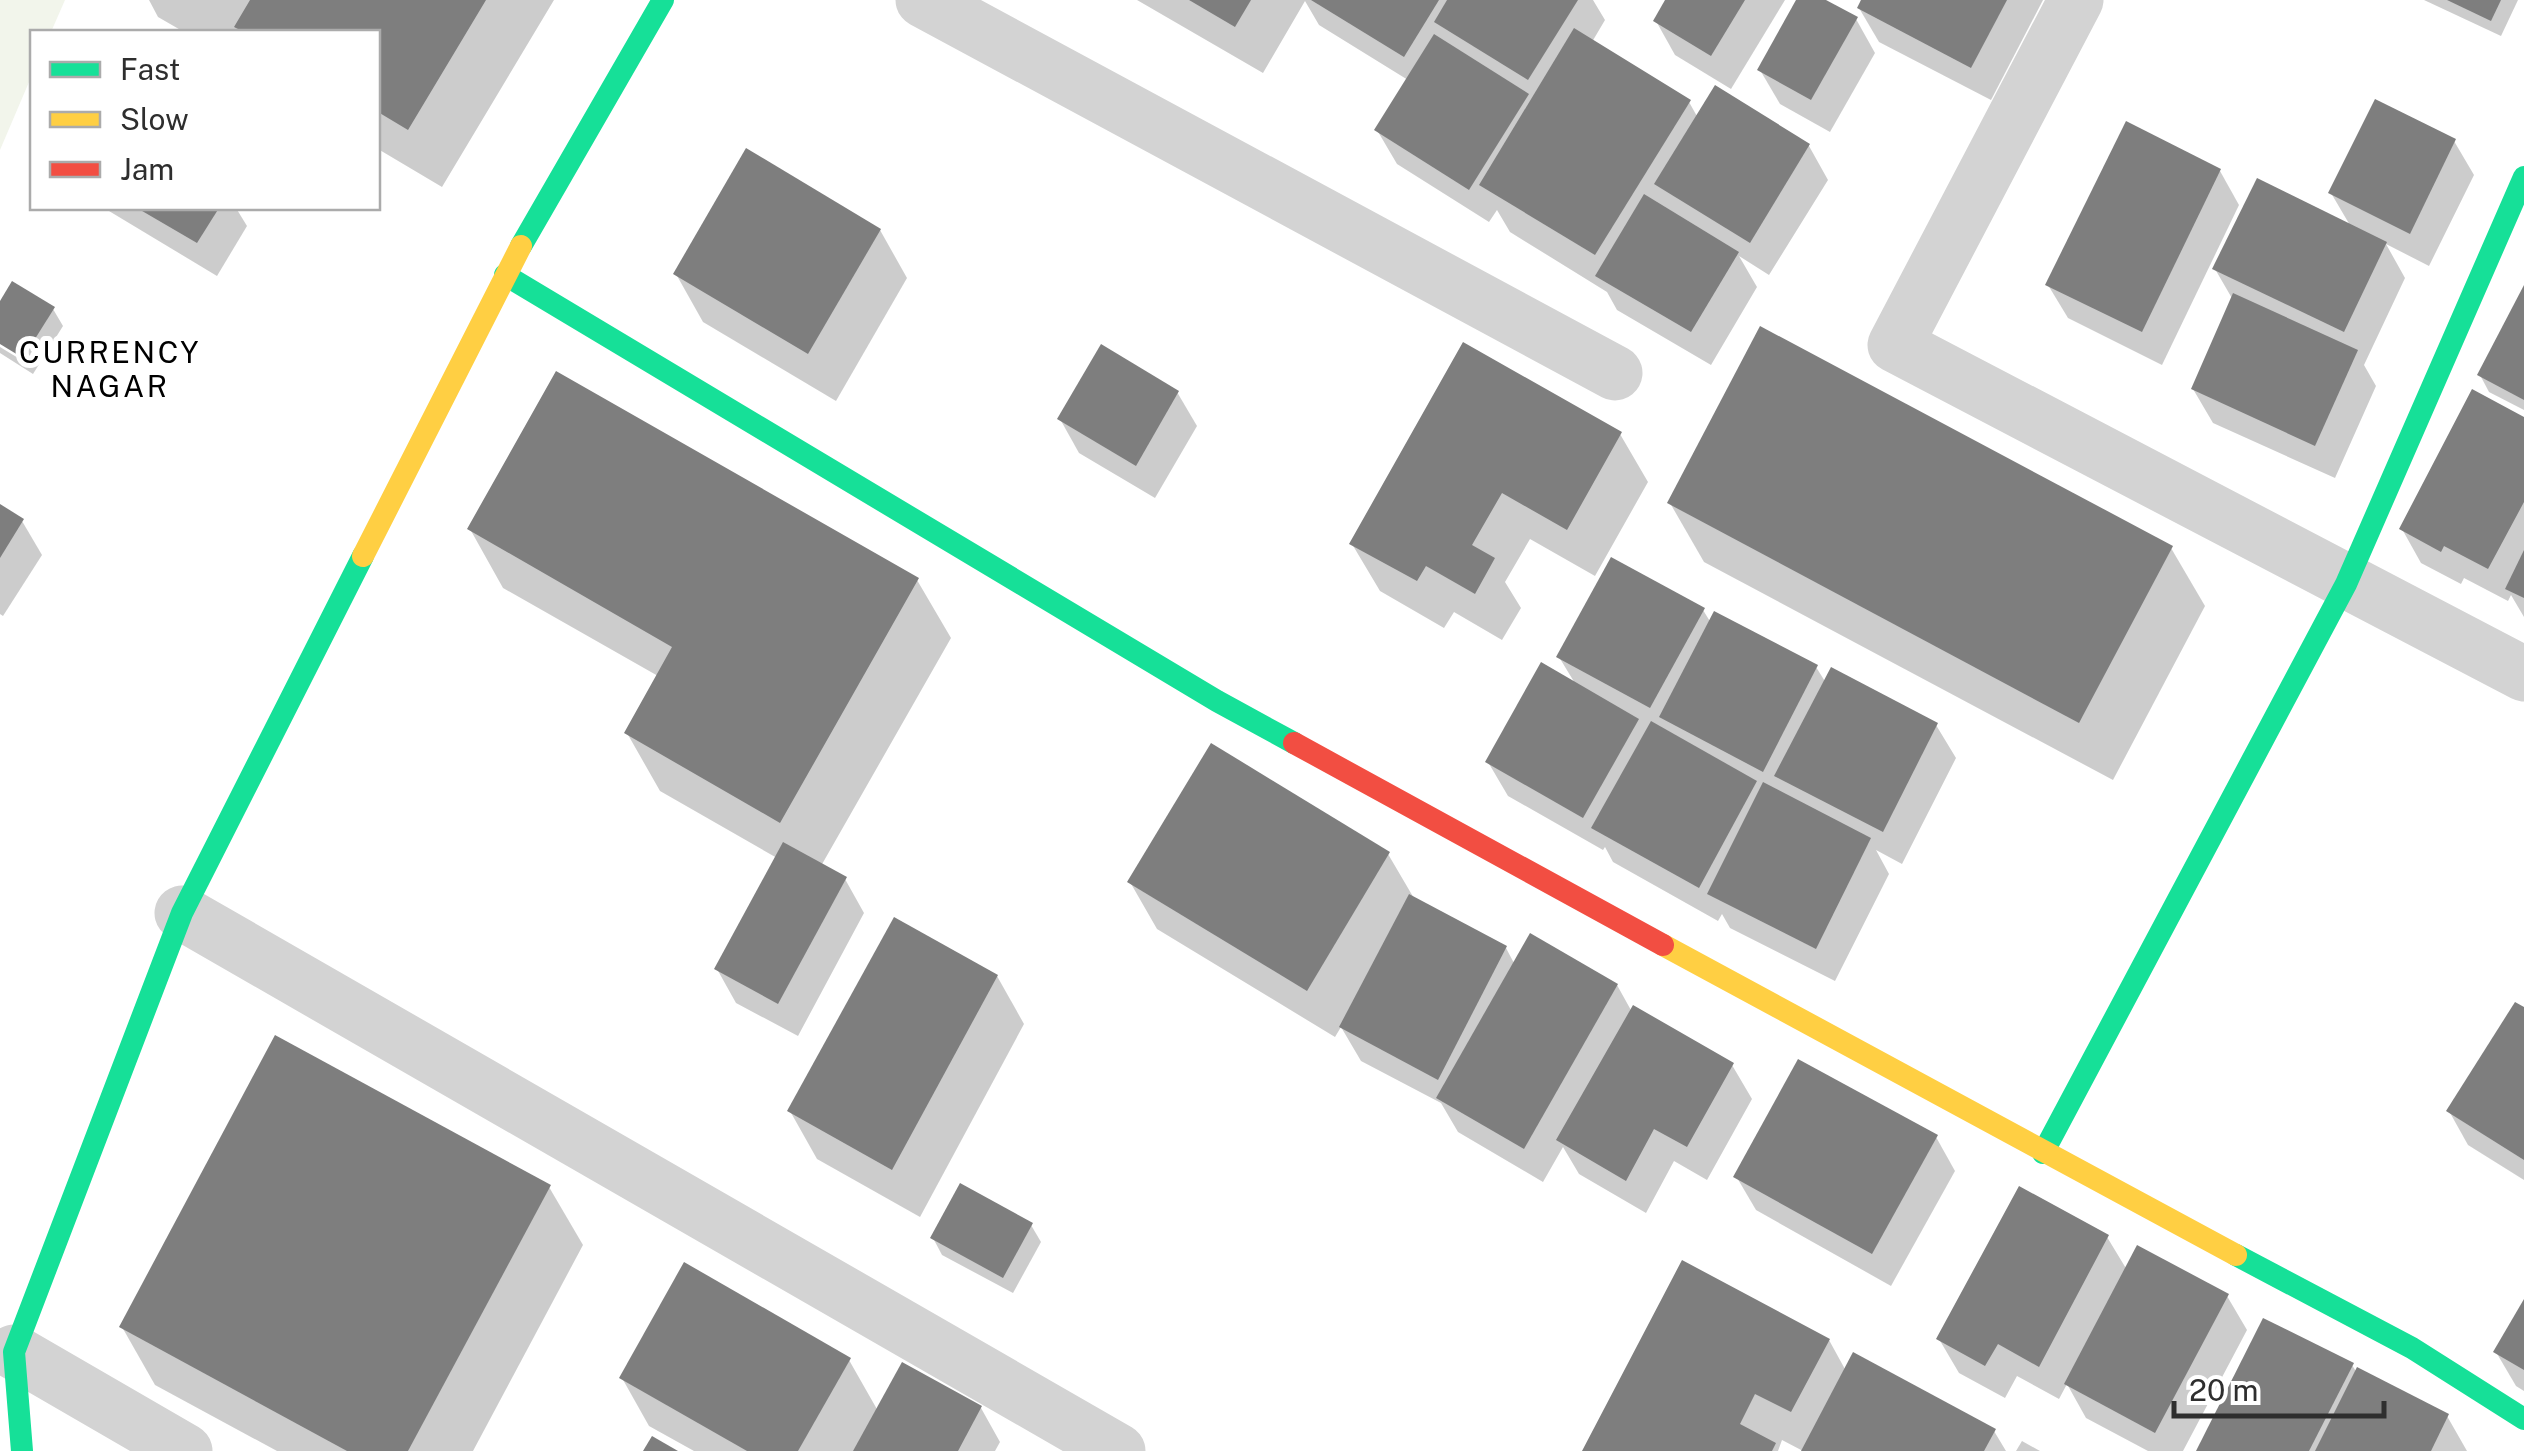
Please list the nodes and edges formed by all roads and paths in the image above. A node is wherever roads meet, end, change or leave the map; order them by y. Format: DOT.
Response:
graph roads {
  1 [pos="663,0"];
  2 [pos="923,0"];
  3 [pos="2076,0"];
  4 [pos="2524,178"];
  5 [pos="505,276"];
  6 [pos="1615,372"];
  7 [pos="2346,584"];
  8 [pos="2524,674"];
  9 [pos="182,913"];
  10 [pos="2043,1153"];
  11 [pos="14,1352"];
  12 [pos="2524,1419"];
  13 [pos="22,1451"];
  14 [pos="185,1451"];
  15 [pos="1118,1451"];
  1 -- 5 [label="street"];
  2 -- 6 [label="street"];
  3 -- 7 [label="street"];
  4 -- 7 [label="street"];
  5 -- 9 [label="street"];
  5 -- 10 [label="street"];
  7 -- 8 [label="street"];
  7 -- 10 [label="street"];
  9 -- 11 [label="street"];
  9 -- 15 [label="street"];
  10 -- 12 [label="street"];
  11 -- 13 [label="street"];
  11 -- 14 [label="street"];
}
